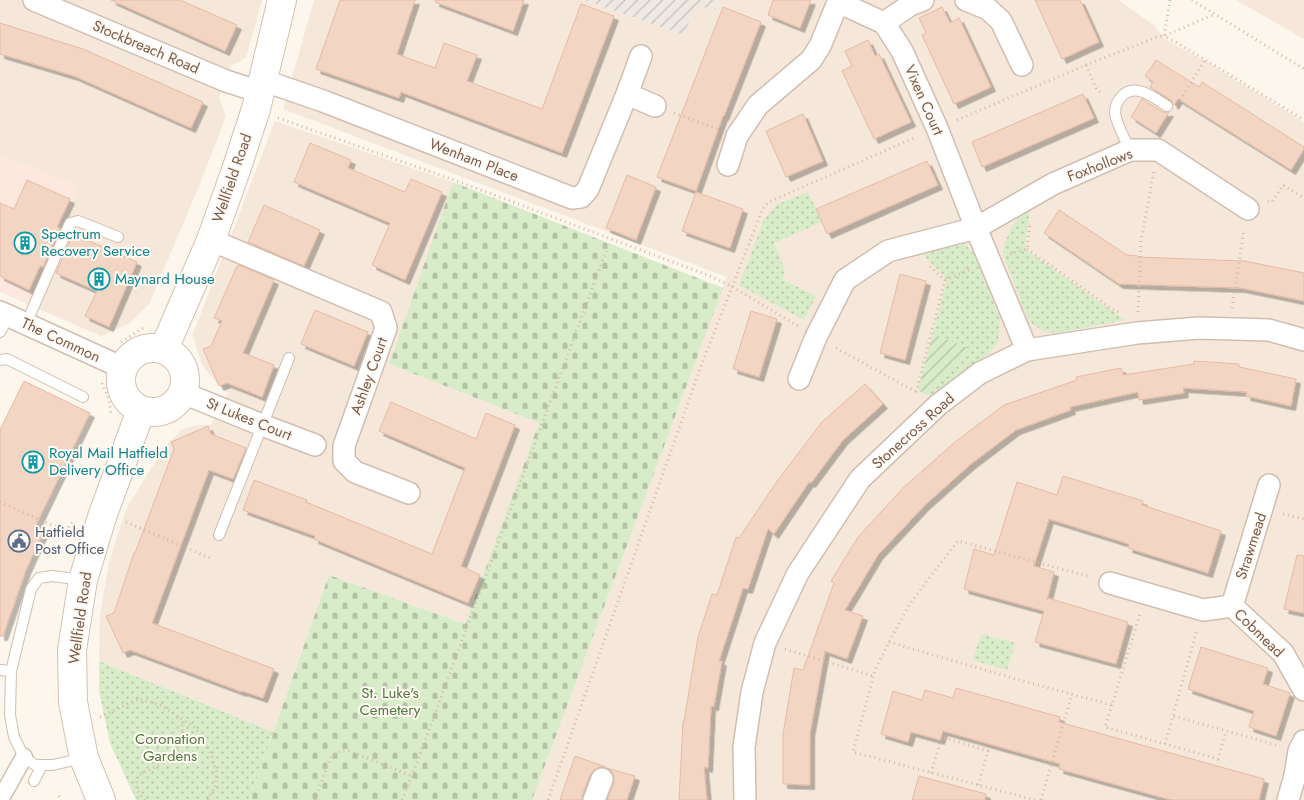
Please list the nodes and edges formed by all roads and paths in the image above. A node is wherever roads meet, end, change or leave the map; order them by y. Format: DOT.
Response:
graph roads {
  1 [pos="34,0"];
  2 [pos="282,0"];
  3 [pos="924,0"];
  4 [pos="966,0"];
  5 [pos="1170,0"];
  6 [pos="1192,0"];
  7 [pos="838,1"];
  8 [pos="1199,2"];
  9 [pos="884,22"];
  10 [pos="641,56"];
  11 [pos="1205,60"];
  12 [pos="1086,64"];
  13 [pos="1022,65"];
  14 [pos="1304,69"];
  15 [pos="261,86"];
  16 [pos="627,94"];
  17 [pos="1117,102"];
  18 [pos="655,106"];
  19 [pos="1171,107"];
  20 [pos="273,116"];
  21 [pos="1304,120"];
  22 [pos="737,136"];
  23 [pos="1130,150"];
  24 [pos="1158,150"];
  25 [pos="728,165"];
  26 [pos="1304,198"];
  27 [pos="1248,209"];
  28 [pos="976,228"];
  29 [pos="118,237"];
  30 [pos="211,240"];
  31 [pos="907,246"];
  32 [pos="1027,248"];
  33 [pos="606,251"];
  34 [pos="9,321"];
  35 [pos="1137,326"];
  36 [pos="1228,328"];
  37 [pos="816,337"];
  38 [pos="1304,340"];
  39 [pos="164,349"];
  40 [pos="1027,350"];
  41 [pos="289,358"];
  42 [pos="0,360"];
  43 [pos="701,366"];
  44 [pos="112,374"];
  45 [pos="799,379"];
  46 [pos="916,392"];
  47 [pos="183,393"];
  48 [pos="83,397"];
  49 [pos="109,400"];
  50 [pos="938,405"];
  51 [pos="141,410"];
  52 [pos="262,426"];
  53 [pos="315,445"];
  54 [pos="1269,486"];
  55 [pos="409,493"];
  56 [pos="0,502"];
  57 [pos="123,520"];
  58 [pos="219,535"];
  59 [pos="64,536"];
  60 [pos="210,558"];
  61 [pos="83,580"];
  62 [pos="1110,582"];
  63 [pos="1146,593"];
  64 [pos="1232,606"];
  65 [pos="1203,610"];
  66 [pos="889,642"];
  67 [pos="765,643"];
  68 [pos="5,670"];
  69 [pos="873,676"];
  70 [pos="1304,690"];
  71 [pos="1072,694"];
  72 [pos="1112,705"];
  73 [pos="1173,716"];
  74 [pos="100,718"];
  75 [pos="182,720"];
  76 [pos="1226,730"];
  77 [pos="1165,744"];
  78 [pos="1302,746"];
  79 [pos="24,757"];
  80 [pos="84,758"];
  81 [pos="42,765"];
  82 [pos="931,773"];
  83 [pos="412,776"];
  84 [pos="602,779"];
  85 [pos="34,781"];
  86 [pos="978,785"];
  87 [pos="59,796"];
  88 [pos="142,799"];
  89 [pos="1023,799"];
  90 [pos="0,800"];
  91 [pos="62,800"];
  92 [pos="101,800"];
  93 [pos="207,800"];
  94 [pos="315,800"];
  95 [pos="402,800"];
  96 [pos="548,800"];
  97 [pos="594,800"];
  98 [pos="745,800"];
  99 [pos="1035,800"];
  100 [pos="1041,800"];
  101 [pos="1288,800"];
  1 -- 15 [label="street, Stockbreach Road"];
  2 -- 15 [label="main road, Wellfield Road"];
  3 -- 9 [label="street"];
  4 -- 13 [label="street"];
  5 -- 11 [label="path"];
  6 -- 8 [label="path"];
  7 -- 9 [label="street"];
  7 -- 22 [label="street"];
  8 -- 14 [label="path"];
  9 -- 28 [label="street, Vixen Court"];
  10 -- 16 [label="street, Wenham Place"];
  11 -- 19 [label="path"];
  11 -- 21 [label="path"];
  12 -- 17 [label="path"];
  15 -- 16 [label="street, Wenham Place"];
  15 -- 30 [label="main road, Wellfield Road"];
  16 -- 18 [label="street"];
  17 -- 19 [label="lane"];
  17 -- 23 [label="lane"];
  18 -- 22 [label="path"];
  20 -- 37 [label="path"];
  22 -- 25 [label="street"];
  23 -- 24 [label="street, Foxhollows"];
  23 -- 28 [label="street, Foxhollows"];
  24 -- 27 [label="street"];
  24 -- 35 [label="path"];
  26 -- 27 [label="path"];
  27 -- 36 [label="path"];
  28 -- 31 [label="street, Foxhollows"];
  28 -- 40 [label="street"];
  29 -- 34 [label="lane"];
  30 -- 39 [label="main road, Wellfield Road"];
  30 -- 55 [label="street, Ashley Court"];
  31 -- 37 [label="street, Foxhollows"];
  31 -- 46 [label="path"];
  32 -- 35 [label="path"];
  33 -- 83 [label="path"];
  34 -- 44 [label="street, The Common"];
  35 -- 36 [label="street, Stonecross Road"];
  35 -- 40 [label="street, Stonecross Road"];
  36 -- 38 [label="street, Stonecross Road"];
  37 -- 45 [label="street, Foxhollows"];
  37 -- 46 [label="path"];
  39 -- 44 [label="main road"];
  39 -- 47 [label="main road"];
  40 -- 50 [label="street, Stonecross Road"];
  41 -- 52 [label="lane"];
  42 -- 48 [label="lane"];
  43 -- 96 [label="path"];
  44 -- 49 [label="path"];
  44 -- 51 [label="main road"];
  46 -- 50 [label="path"];
  47 -- 51 [label="main road"];
  47 -- 52 [label="street, St Lukes Court"];
  50 -- 67 [label="street, Stonecross Road"];
  51 -- 61 [label="main road, Wellfield Road"];
  52 -- 53 [label="street, St Lukes Court"];
  52 -- 58 [label="lane"];
  54 -- 64 [label="street, Strawmead"];
  56 -- 59 [label="path"];
  57 -- 60 [label="path"];
  61 -- 68 [label="lane"];
  61 -- 80 [label="main road, Wellfield Road"];
  62 -- 63 [label="street, Cobmead"];
  62 -- 66 [label="path"];
  63 -- 65 [label="street, Cobmead"];
  63 -- 72 [label="path"];
  64 -- 65 [label="street, Cobmead"];
  64 -- 70 [label="street, Cobmead"];
  65 -- 73 [label="path"];
  66 -- 69 [label="path"];
  66 -- 71 [label="path"];
  67 -- 69 [label="path"];
  67 -- 98 [label="street, Stonecross Road"];
  68 -- 79 [label="lane"];
  69 -- 82 [label="path"];
  71 -- 72 [label="path"];
  71 -- 100 [label="path"];
  72 -- 77 [label="path"];
  73 -- 76 [label="path"];
  73 -- 77 [label="path"];
  74 -- 75 [label="path"];
  75 -- 88 [label="path"];
  75 -- 93 [label="path"];
  76 -- 77 [label="path"];
  76 -- 78 [label="path"];
  78 -- 101 [label="street"];
  79 -- 81 [label="lane"];
  79 -- 90 [label="street"];
  80 -- 81 [label="lane"];
  80 -- 92 [label="main road, Wellfield Road"];
  81 -- 85 [label="lane"];
  82 -- 86 [label="path"];
  82 -- 86 [label="path"];
  83 -- 94 [label="path"];
  83 -- 95 [label="path"];
  84 -- 97 [label="street"];
  86 -- 89 [label="path"];
  87 -- 91 [label="path"];
  89 -- 99 [label="path"];
}
